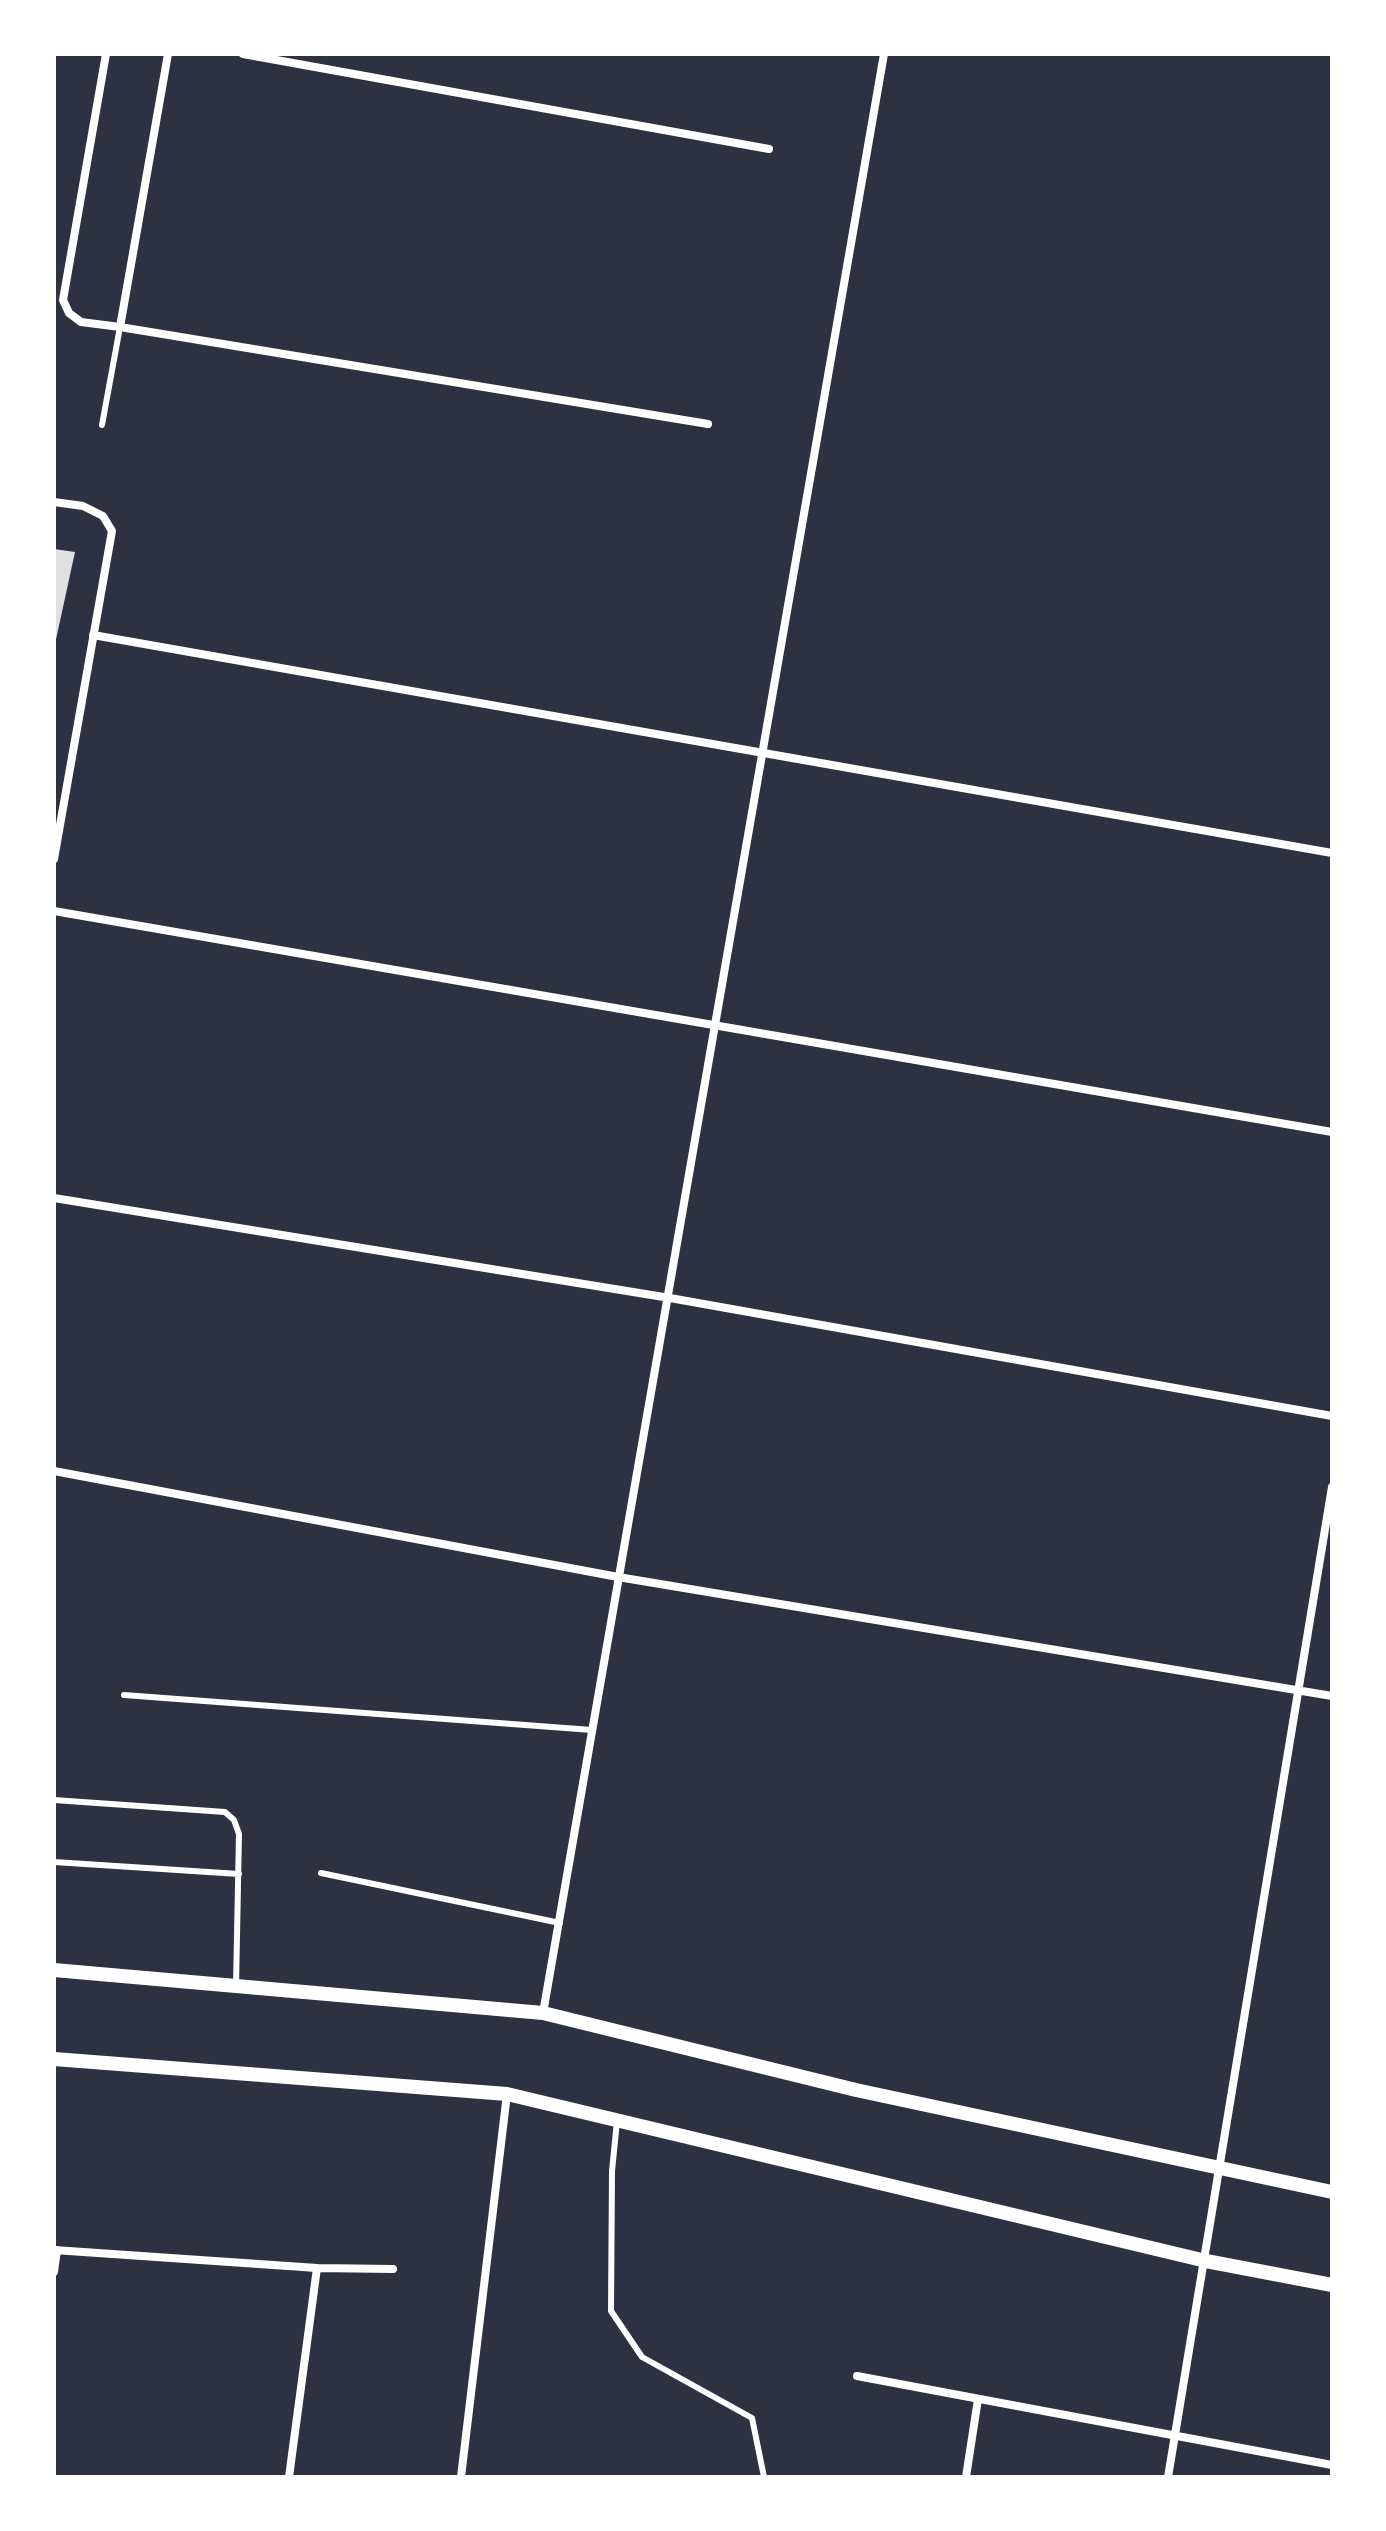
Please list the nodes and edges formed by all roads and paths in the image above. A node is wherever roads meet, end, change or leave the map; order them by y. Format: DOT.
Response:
graph roads {
  1 [pos="106,54"];
  2 [pos="168,54"];
  3 [pos="243,54"];
  4 [pos="884,54"];
  5 [pos="769,149"];
  6 [pos="120,327"];
  7 [pos="708,424"];
  8 [pos="102,425"];
  9 [pos="54,502"];
  10 [pos="93,635"];
  11 [pos="762,755"];
  12 [pos="58,810"];
  13 [pos="1332,853"];
  14 [pos="54,859"];
  15 [pos="54,911"];
  16 [pos="715,1025"];
  17 [pos="1332,1132"];
  18 [pos="54,1198"];
  19 [pos="670,1298"];
  20 [pos="1332,1416"];
  21 [pos="54,1471"];
  22 [pos="1332,1487"];
  23 [pos="618,1577"];
  24 [pos="1296,1690"];
  25 [pos="124,1695"];
  26 [pos="1332,1696"];
  27 [pos="592,1730"];
  28 [pos="54,1800"];
  29 [pos="54,1862"];
  30 [pos="321,1873"];
  31 [pos="239,1874"];
  32 [pos="560,1923"];
  33 [pos="54,1970"];
  34 [pos="236,1986"];
  35 [pos="543,2013"];
  36 [pos="54,2059"];
  37 [pos="507,2094"];
  38 [pos="617,2118"];
  39 [pos="1217,2169"];
  40 [pos="1332,2192"];
  41 [pos="56,2250"];
  42 [pos="1206,2261"];
  43 [pos="317,2268"];
  44 [pos="393,2269"];
  45 [pos="54,2272"];
  46 [pos="1332,2285"];
  47 [pos="857,2376"];
  48 [pos="978,2399"];
  49 [pos="1174,2437"];
  50 [pos="1332,2465"];
  51 [pos="289,2477"];
  52 [pos="461,2477"];
  53 [pos="764,2477"];
  54 [pos="966,2477"];
  55 [pos="1168,2477"];
  1 -- 6 [label="street"];
  2 -- 6 [label="street"];
  3 -- 5 [label="street"];
  4 -- 11 [label="street"];
  6 -- 7 [label="street"];
  6 -- 8 [label="lane"];
  9 -- 10 [label="street"];
  10 -- 11 [label="street"];
  10 -- 12 [label="street"];
  11 -- 13 [label="street"];
  11 -- 16 [label="street"];
  12 -- 14 [label="street"];
  15 -- 16 [label="street"];
  16 -- 17 [label="street"];
  16 -- 19 [label="street"];
  18 -- 19 [label="street"];
  19 -- 20 [label="street"];
  19 -- 23 [label="street"];
  21 -- 23 [label="street"];
  22 -- 24 [label="street"];
  23 -- 24 [label="street"];
  23 -- 27 [label="street"];
  24 -- 26 [label="street"];
  24 -- 39 [label="street"];
  25 -- 27 [label="lane"];
  27 -- 32 [label="street"];
  28 -- 31 [label="lane"];
  29 -- 31 [label="lane"];
  30 -- 32 [label="lane"];
  31 -- 34 [label="lane"];
  32 -- 35 [label="street"];
  33 -- 34 [label="street"];
  34 -- 35 [label="street"];
  35 -- 39 [label="street"];
  36 -- 37 [label="street"];
  37 -- 38 [label="street"];
  37 -- 52 [label="street"];
  38 -- 42 [label="street"];
  38 -- 53 [label="lane"];
  39 -- 40 [label="street"];
  39 -- 42 [label="street"];
  41 -- 43 [label="street"];
  41 -- 45 [label="street"];
  42 -- 46 [label="street"];
  42 -- 49 [label="street"];
  43 -- 44 [label="street"];
  43 -- 51 [label="street"];
  47 -- 48 [label="street"];
  48 -- 49 [label="street"];
  48 -- 54 [label="street"];
  49 -- 50 [label="street"];
  49 -- 55 [label="street"];
}
